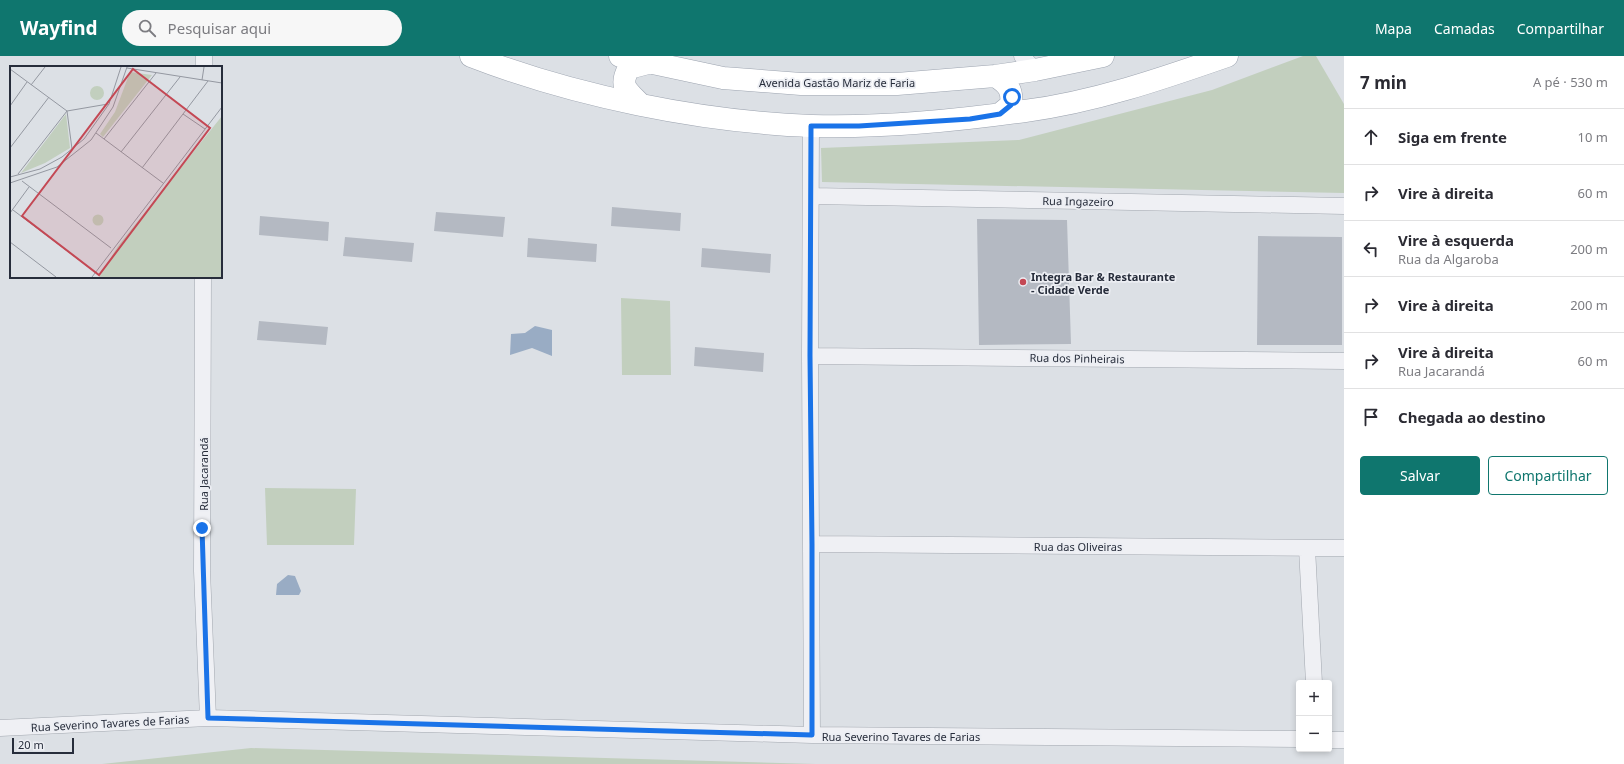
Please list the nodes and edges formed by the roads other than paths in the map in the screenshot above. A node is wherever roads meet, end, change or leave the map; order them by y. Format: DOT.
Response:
graph roads {
  1 [pos="471,56"];
  2 [pos="620,56"];
  3 [pos="1103,56"];
  4 [pos="1227,56"];
  5 [pos="648,63"];
  6 [pos="1028,63"];
  7 [pos="996,76"];
  8 [pos="641,104"];
  9 [pos="1000,114"];
  10 [pos="811,126"];
  11 [pos="812,196"];
  12 [pos="1344,206"];
  13 [pos="203,278"];
  14 [pos="810,356"];
  15 [pos="1344,361"];
  16 [pos="812,544"];
  17 [pos="1307,548"];
  18 [pos="1344,548"];
  19 [pos="1314,680"];
  20 [pos="208,718"];
  21 [pos="0,728"];
  22 [pos="812,735"];
  23 [pos="1296,739"];
  24 [pos="1332,740"];
  25 [pos="1344,740"];
  1 -- 8 [label="main road"];
  2 -- 5 [label="main road, Avenida Gastão Mariz de Faria"];
  3 -- 6 [label="main road, Avenida Gastão Mariz de Faria"];
  4 -- 9 [label="main road"];
  5 -- 7 [label="main road, Avenida Gastão Mariz de Faria"];
  5 -- 8 [label="main road"];
  6 -- 7 [label="main road, Avenida Gastão Mariz de Faria"];
  7 -- 9 [label="main road"];
  8 -- 10 [label="main road"];
  9 -- 10 [label="main road"];
  10 -- 11 [label="street"];
  11 -- 12 [label="street, Rua Ingazeiro"];
  11 -- 14 [label="street"];
  13 -- 20 [label="street, Rua Jacarandá"];
  14 -- 15 [label="street, Rua dos Pinheirais"];
  14 -- 16 [label="street"];
  16 -- 17 [label="street, Rua das Oliveiras"];
  16 -- 22 [label="street"];
  17 -- 18 [label="street, Rua das Oliveiras"];
  17 -- 19 [label="street"];
  20 -- 21 [label="street, Rua Severino Tavares de Farias"];
  20 -- 22 [label="street, Rua Severino Tavares de Farias"];
  22 -- 23 [label="street, Rua Severino Tavares de Farias"];
  24 -- 25 [label="street"];
}
